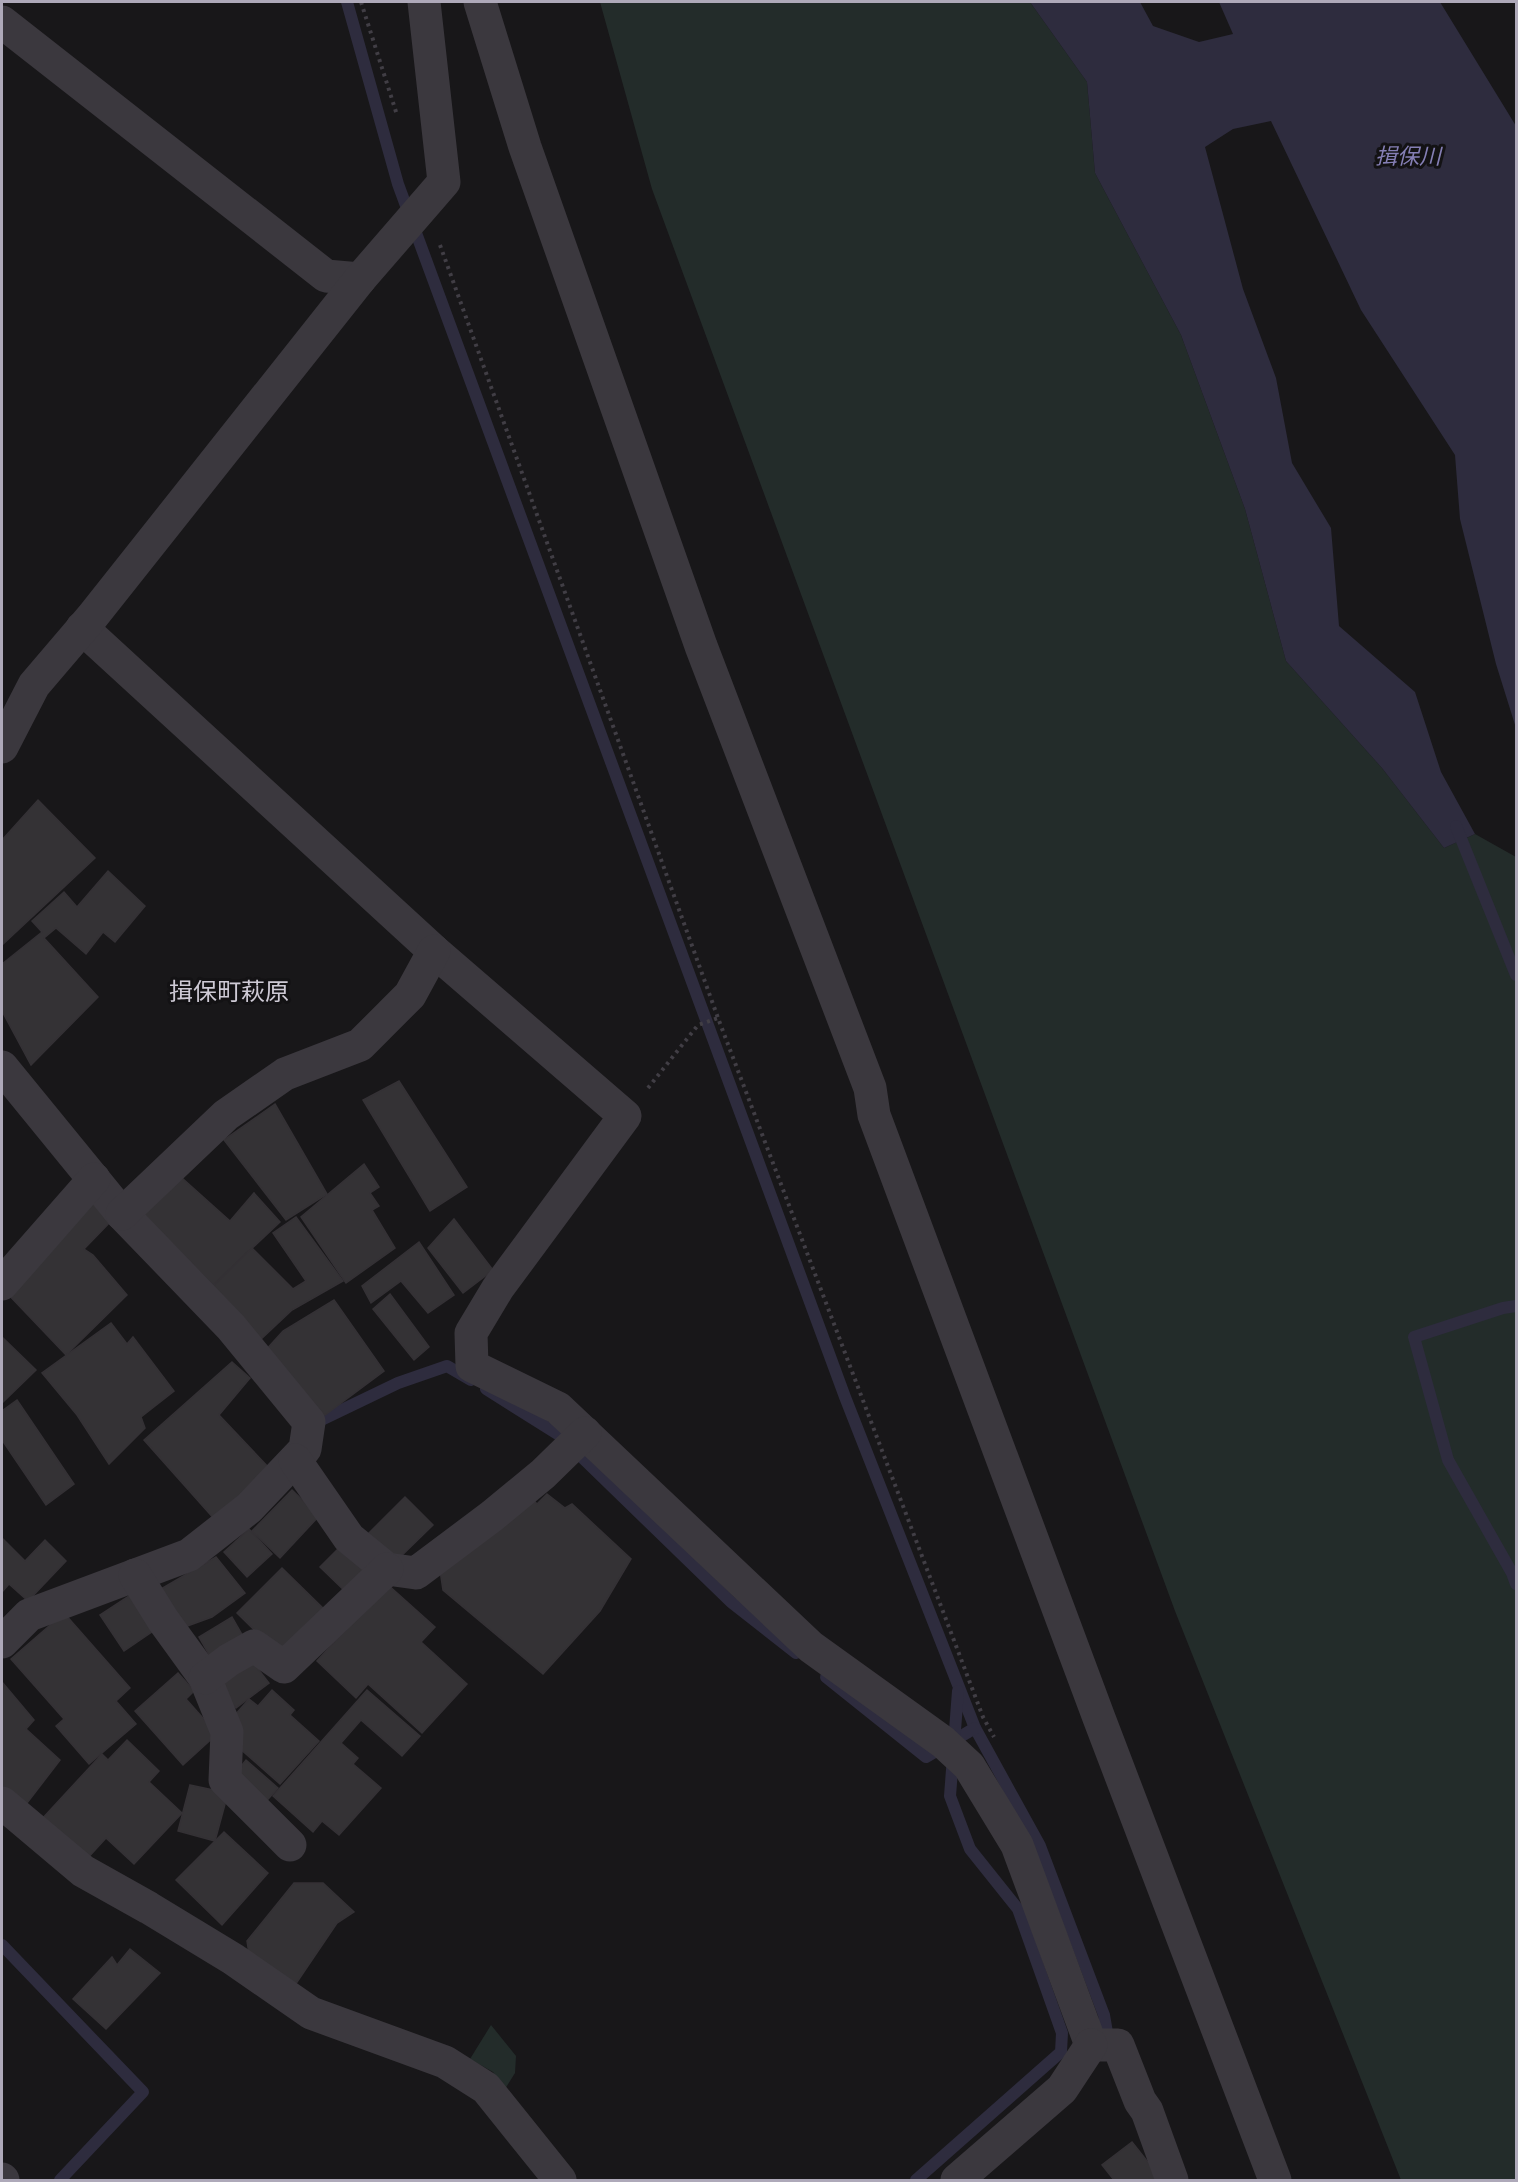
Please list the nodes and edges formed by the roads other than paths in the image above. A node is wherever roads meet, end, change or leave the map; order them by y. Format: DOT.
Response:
graph roads {
  1 [pos="424,2"];
  2 [pos="480,2"];
  3 [pos="2,22"];
  4 [pos="360,279"];
  5 [pos="82,628"];
  6 [pos="2,747"];
  7 [pos="434,951"];
  8 [pos="2,1067"];
  9 [pos="94,1179"];
  10 [pos="122,1214"];
  11 [pos="2,1284"];
  12 [pos="585,1433"];
  13 [pos="295,1460"];
  14 [pos="387,1569"];
  15 [pos="135,1575"];
  16 [pos="4,1635"];
  17 [pos="205,1678"];
  18 [pos="2,1803"];
  19 [pos="290,1845"];
  20 [pos="1091,2045"];
  21 [pos="560,2181"];
  22 [pos="957,2181"];
  23 [pos="1172,2181"];
  24 [pos="1275,2181"];
  1 -- 4 [label="street"];
  2 -- 24 [label="street"];
  3 -- 4 [label="street"];
  4 -- 5 [label="street"];
  5 -- 6 [label="street"];
  5 -- 7 [label="street"];
  7 -- 10 [label="street"];
  7 -- 12 [label="street"];
  8 -- 9 [label="street"];
  9 -- 10 [label="street"];
  9 -- 11 [label="street"];
  10 -- 13 [label="street"];
  12 -- 14 [label="street"];
  12 -- 20 [label="street"];
  13 -- 14 [label="street"];
  13 -- 15 [label="street"];
  14 -- 17 [label="street"];
  15 -- 16 [label="street"];
  15 -- 17 [label="street"];
  17 -- 19 [label="street"];
  18 -- 21 [label="street"];
  20 -- 22 [label="street"];
  20 -- 23 [label="street"];
}
